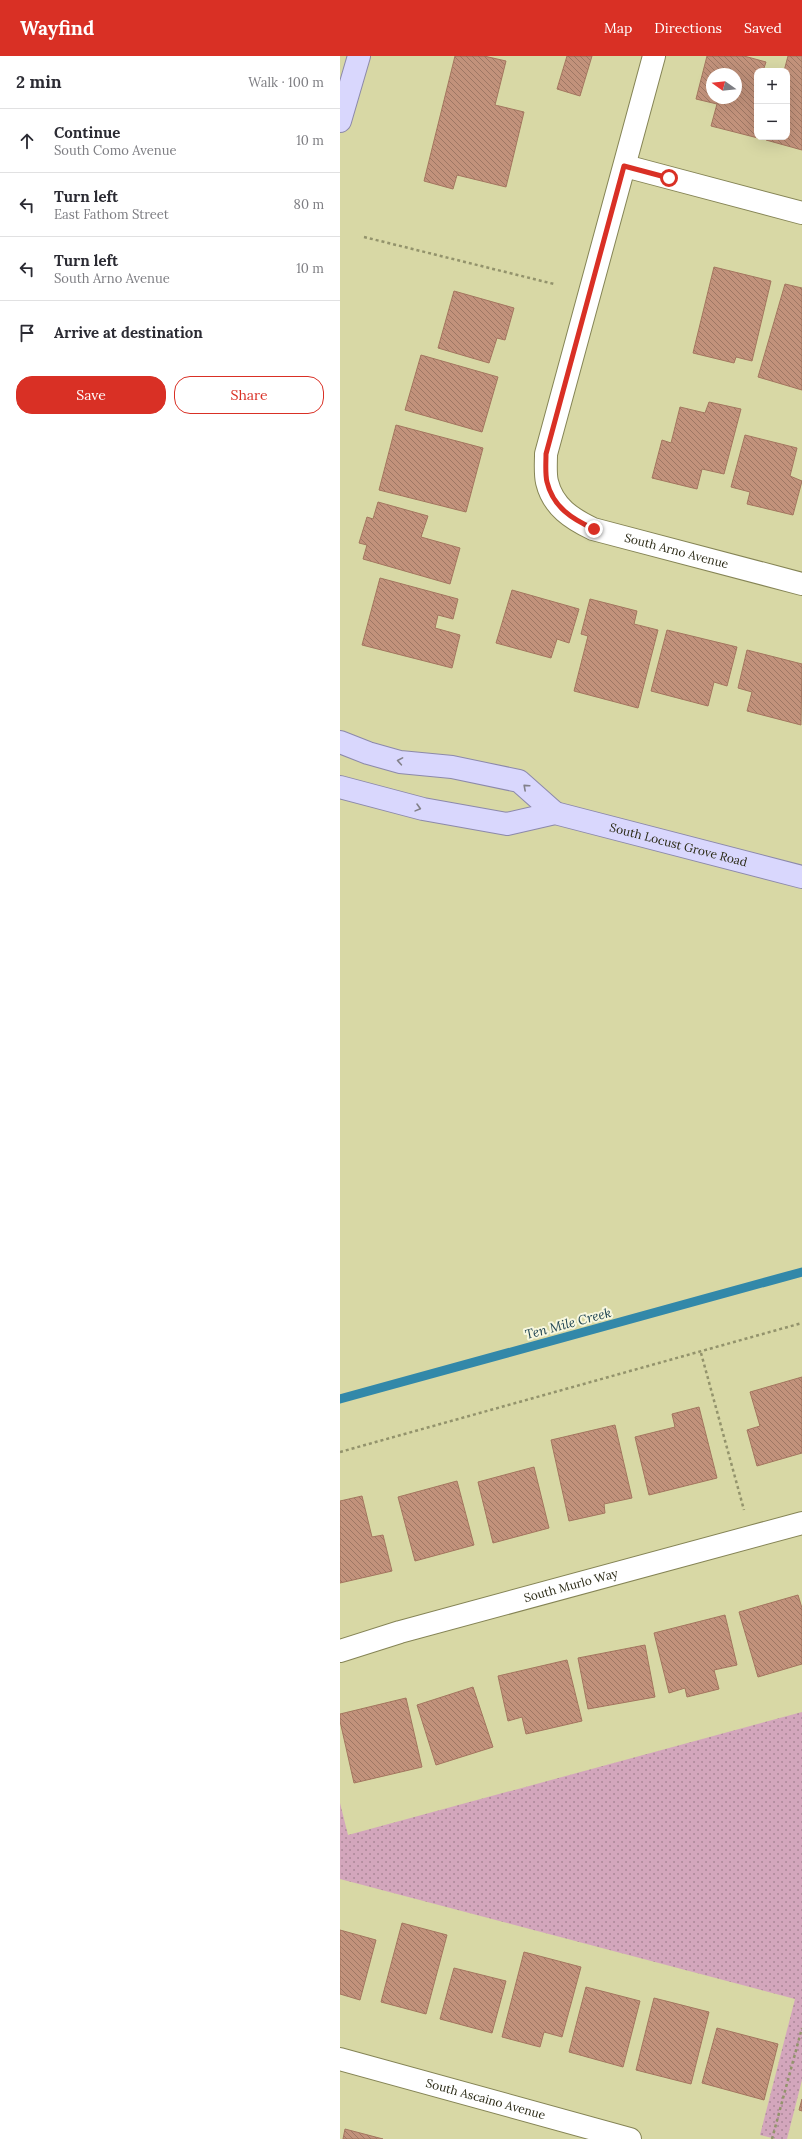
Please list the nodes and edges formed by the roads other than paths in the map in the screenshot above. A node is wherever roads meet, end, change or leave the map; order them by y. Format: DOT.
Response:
graph roads {
  1 [pos="359,56"];
  2 [pos="654,56"];
  3 [pos="340,121"];
  4 [pos="624,166"];
  5 [pos="802,213"];
  6 [pos="802,584"];
  7 [pos="340,742"];
  8 [pos="340,787"];
  9 [pos="556,813"];
  10 [pos="802,877"];
  11 [pos="802,1523"];
  12 [pos="340,1651"];
  13 [pos="340,2059"];
  14 [pos="630,2139"];
  1 -- 3 [label="main road"];
  2 -- 4 [label="street"];
  4 -- 5 [label="street"];
  4 -- 6 [label="street, South Arno Avenue"];
  9 -- 7 [label="main road, South Locust Grove Road, one-way"];
  8 -- 9 [label="main road, South Locust Grove Road, one-way"];
  9 -- 10 [label="main road, South Locust Grove Road"];
  11 -- 12 [label="street, South Murlo Way"];
  13 -- 14 [label="street, South Ascaino Avenue"];
}
